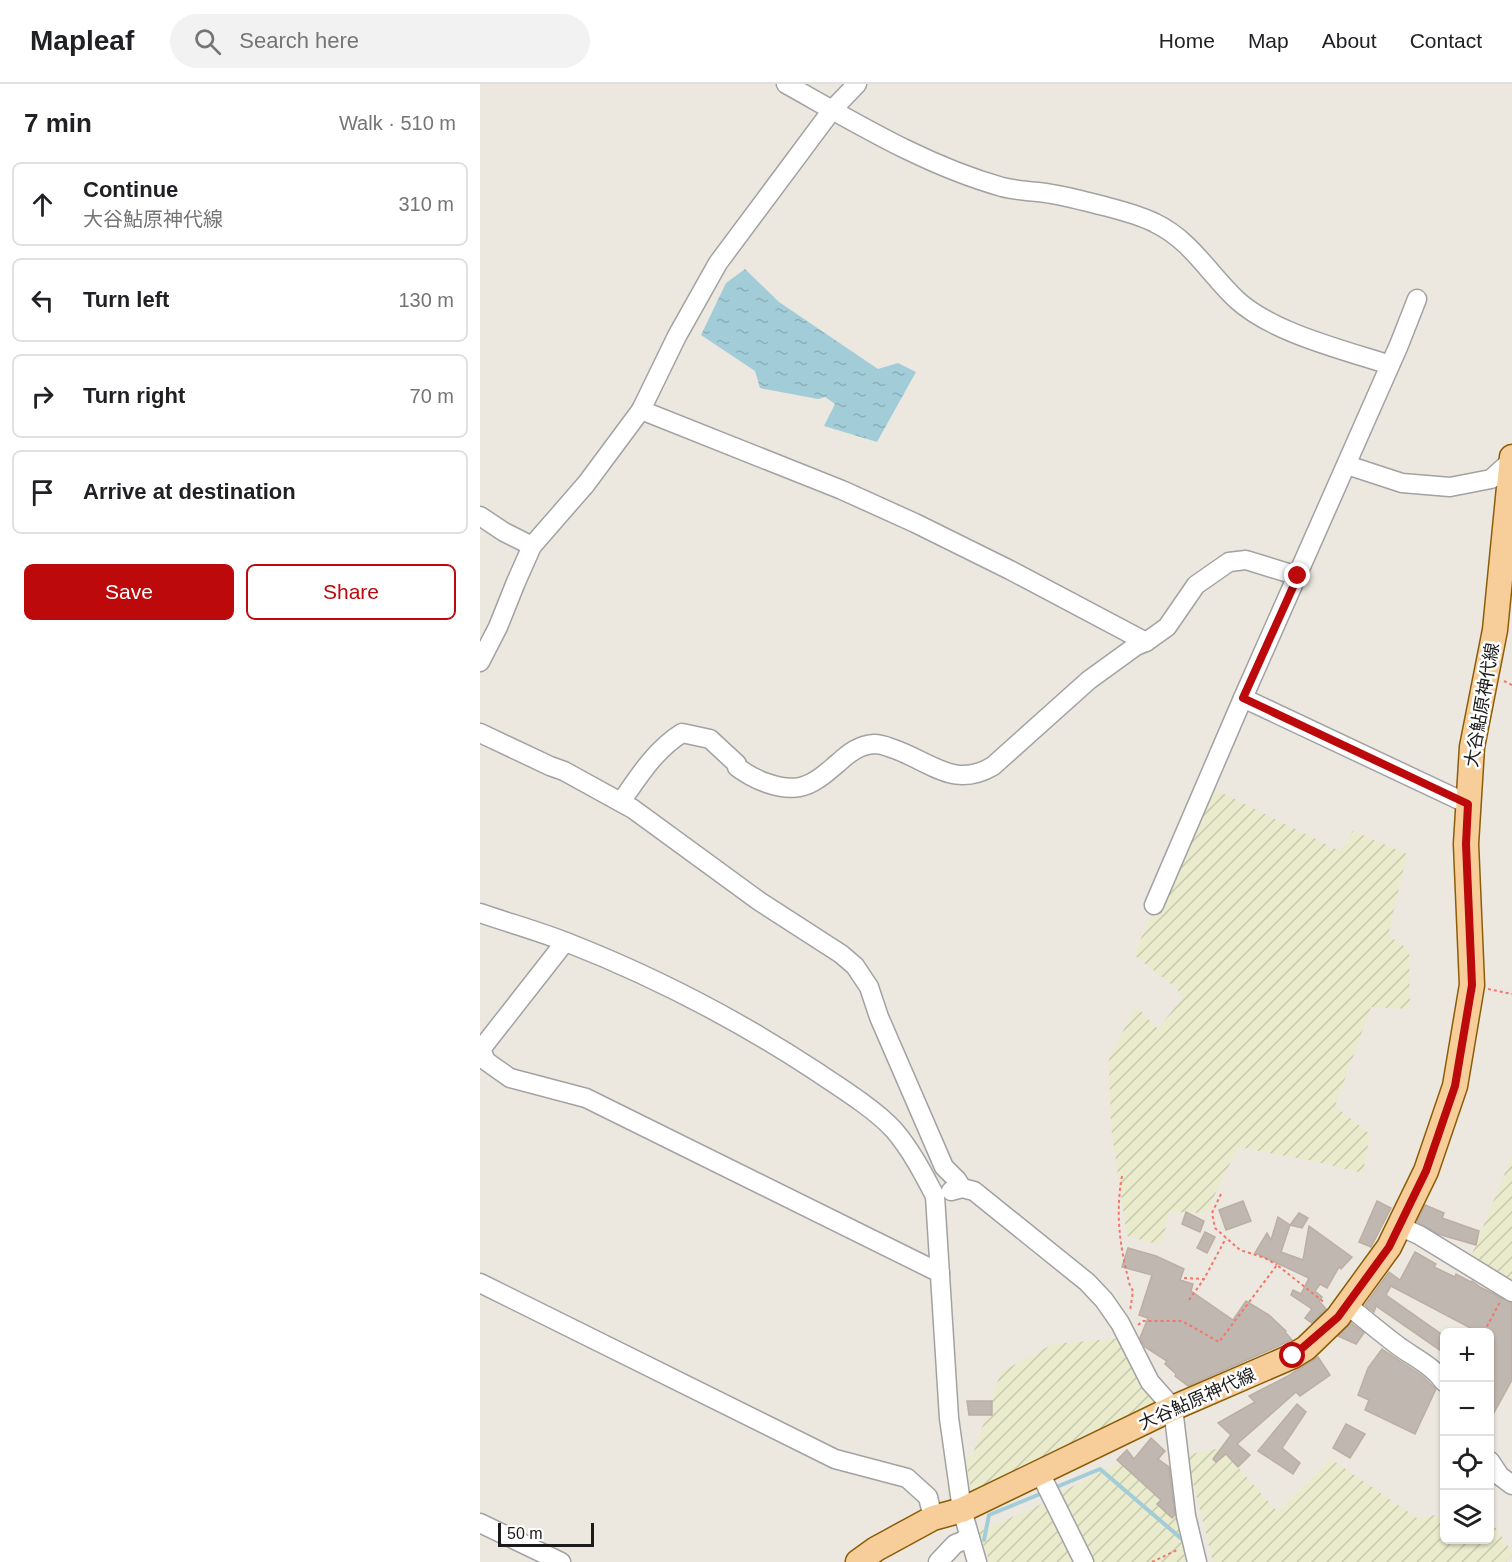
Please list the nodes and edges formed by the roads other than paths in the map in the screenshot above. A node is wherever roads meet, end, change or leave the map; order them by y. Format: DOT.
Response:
graph roads {
  1 [pos="786,84"];
  2 [pos="857,84"];
  3 [pos="832,110"];
  4 [pos="1417,299"];
  5 [pos="1390,365"];
  6 [pos="641,410"];
  7 [pos="1512,459"];
  8 [pos="1347,465"];
  9 [pos="480,516"];
  10 [pos="532,546"];
  11 [pos="1298,576"];
  12 [pos="1146,642"];
  13 [pos="480,662"];
  14 [pos="1243,698"];
  15 [pos="480,734"];
  16 [pos="621,802"];
  17 [pos="1468,804"];
  18 [pos="1154,904"];
  19 [pos="480,913"];
  20 [pos="565,942"];
  21 [pos="481,1047"];
  22 [pos="962,1188"];
  23 [pos="935,1196"];
  24 [pos="1401,1227"];
  25 [pos="940,1273"];
  26 [pos="480,1283"];
  27 [pos="1509,1290"];
  28 [pos="1346,1304"];
  29 [pos="1440,1376"];
  30 [pos="1173,1408"];
  31 [pos="1494,1467"];
  32 [pos="1040,1473"];
  33 [pos="1512,1485"];
  34 [pos="962,1510"];
  35 [pos="933,1518"];
  36 [pos="480,1523"];
  37 [pos="970,1538"];
  38 [pos="561,1562"];
  39 [pos="858,1562"];
  40 [pos="938,1562"];
  41 [pos="977,1562"];
  42 [pos="1084,1562"];
  43 [pos="1197,1562"];
  1 -- 3 [label="street"];
  2 -- 3 [label="street"];
  3 -- 5 [label="street"];
  3 -- 6 [label="street"];
  4 -- 5 [label="street"];
  5 -- 8 [label="street"];
  6 -- 10 [label="street"];
  6 -- 12 [label="street"];
  7 -- 8 [label="street"];
  7 -- 17 [label="main road, 大谷鮎原神代線"];
  8 -- 11 [label="street"];
  9 -- 10 [label="street"];
  10 -- 13 [label="street"];
  11 -- 12 [label="street"];
  11 -- 14 [label="street"];
  12 -- 16 [label="street"];
  14 -- 17 [label="street"];
  14 -- 18 [label="street"];
  15 -- 16 [label="street"];
  16 -- 22 [label="street"];
  17 -- 24 [label="main road, 大谷鮎原神代線"];
  19 -- 20 [label="street"];
  20 -- 21 [label="street"];
  20 -- 23 [label="street"];
  21 -- 25 [label="street"];
  22 -- 23 [label="street"];
  22 -- 30 [label="street"];
  23 -- 25 [label="street"];
  24 -- 27 [label="street"];
  24 -- 28 [label="main road, 大谷鮎原神代線"];
  25 -- 34 [label="street"];
  26 -- 35 [label="street"];
  28 -- 29 [label="street"];
  28 -- 30 [label="main road, 大谷鮎原神代線"];
  30 -- 32 [label="main road, 大谷鮎原神代線"];
  30 -- 43 [label="street"];
  31 -- 33 [label="street"];
  32 -- 34 [label="main road, 大谷鮎原神代線"];
  32 -- 42 [label="street"];
  34 -- 35 [label="main road, 大谷鮎原神代線"];
  34 -- 37 [label="street"];
  35 -- 39 [label="main road, 大谷鮎原神代線"];
  36 -- 38 [label="street"];
  37 -- 40 [label="street"];
  37 -- 41 [label="street"];
}
